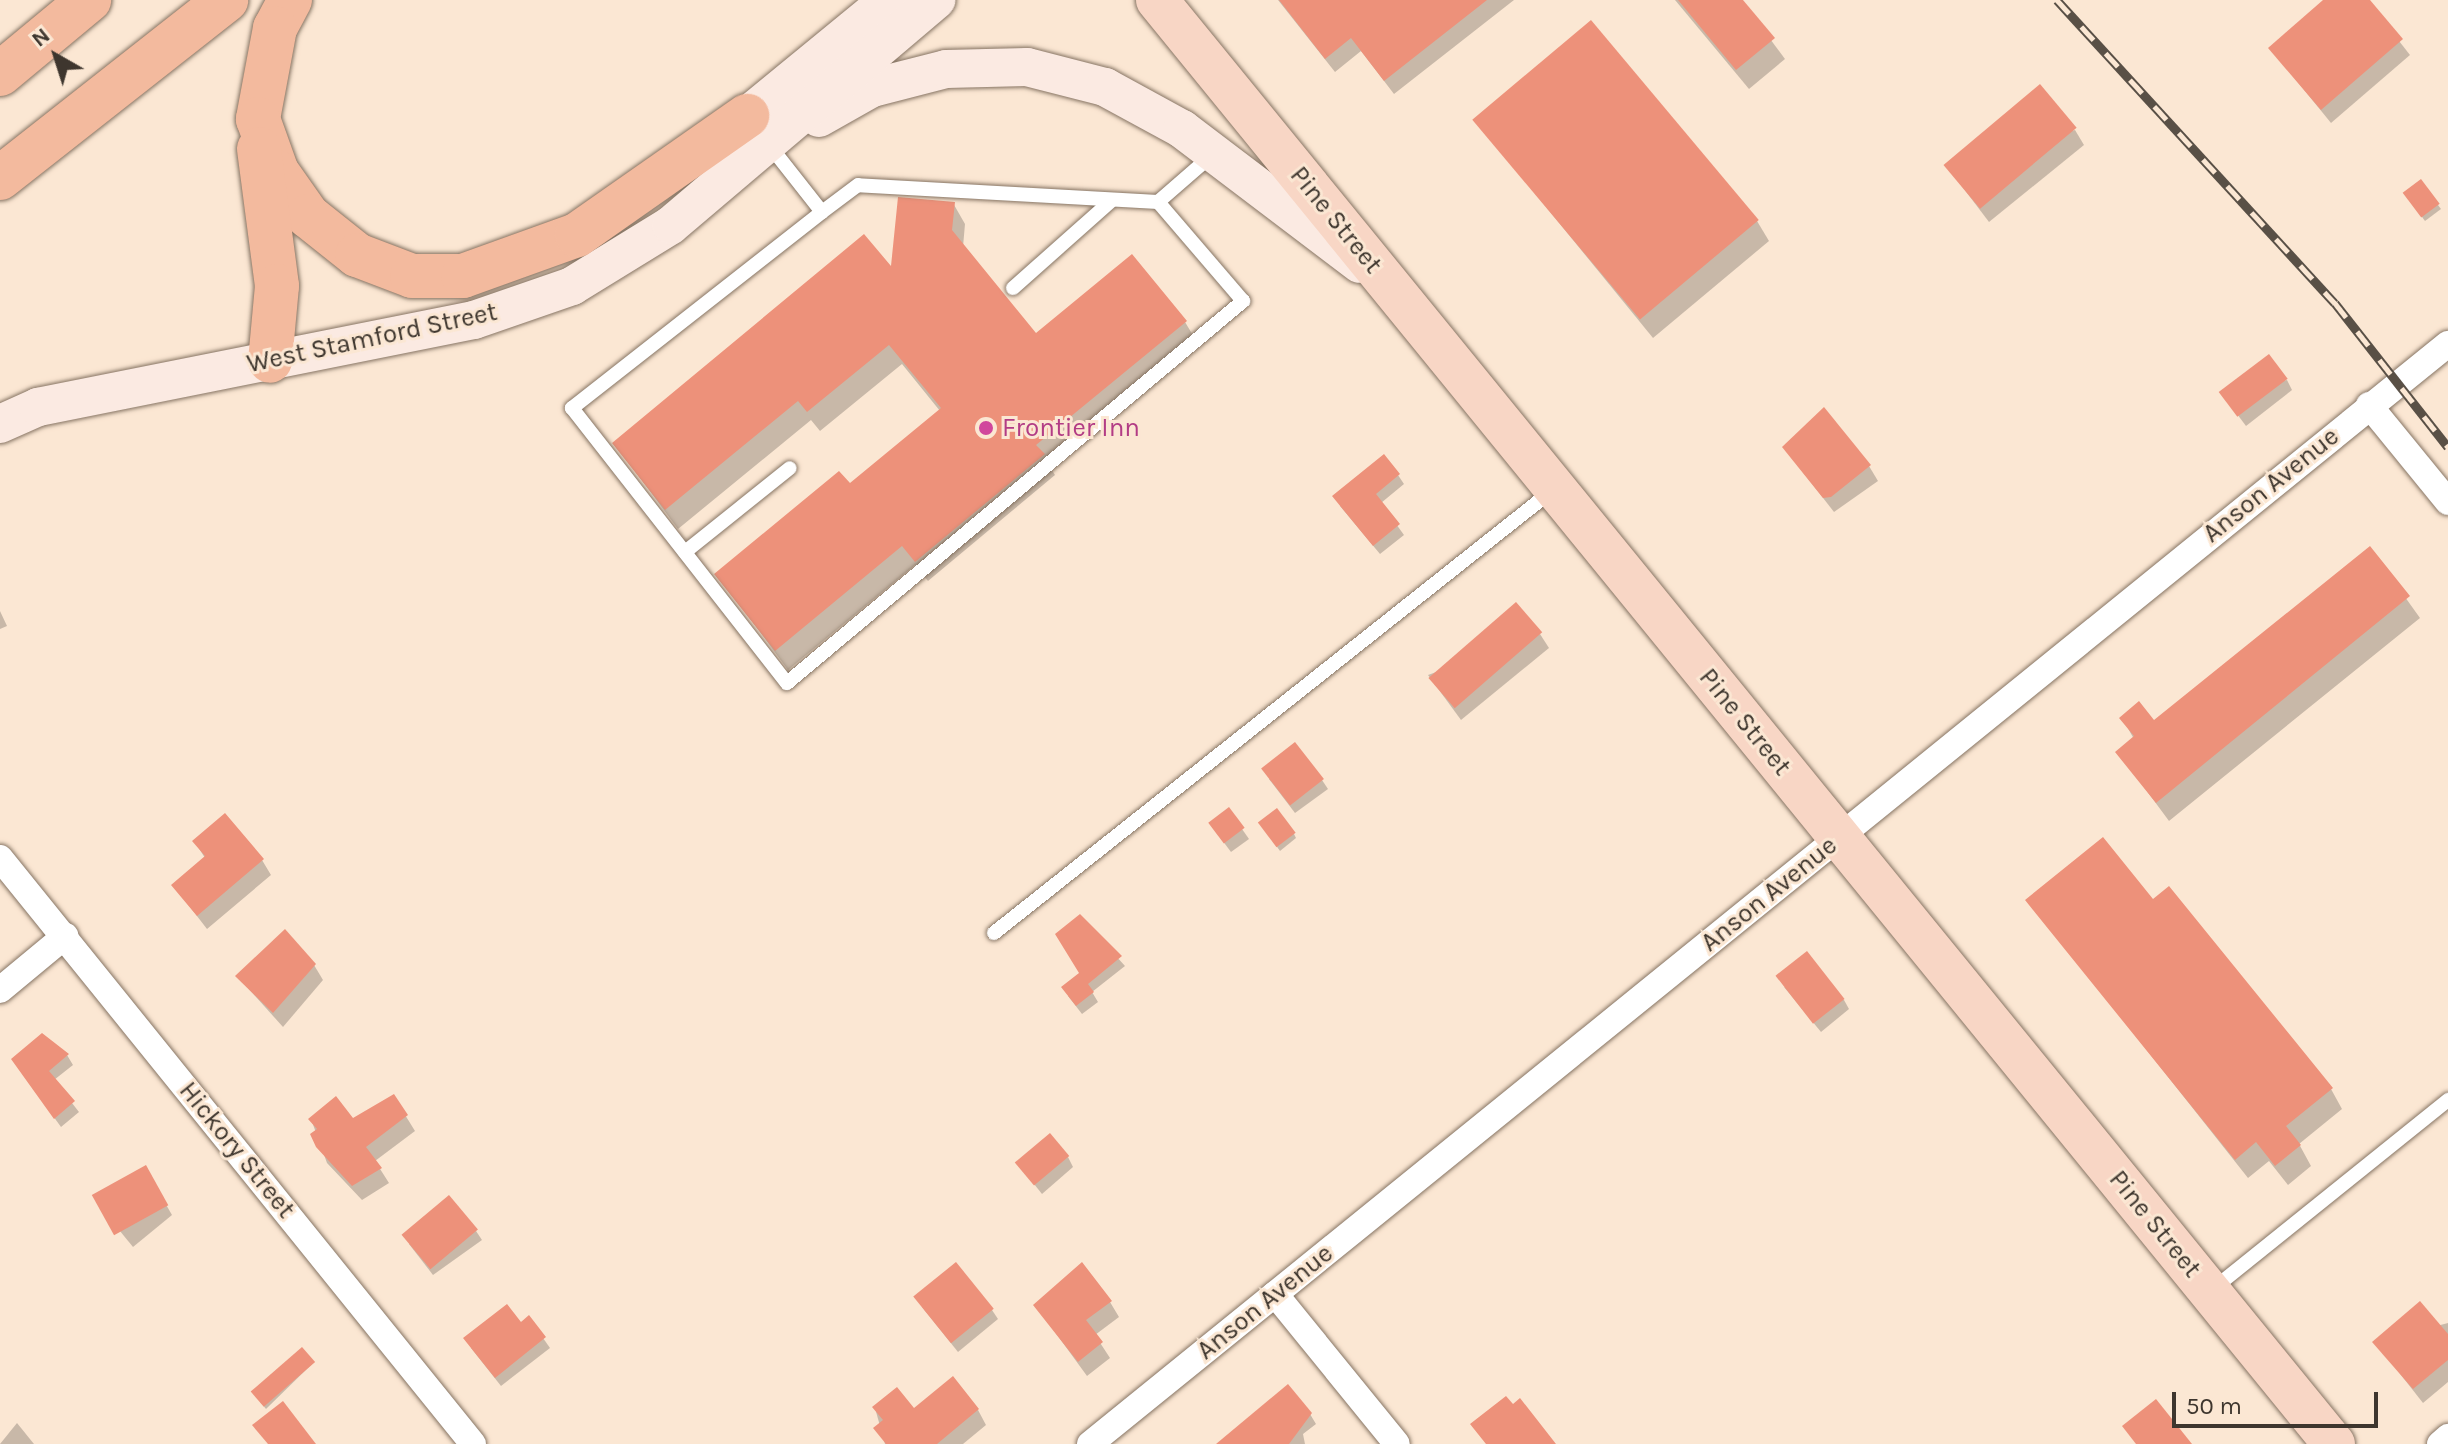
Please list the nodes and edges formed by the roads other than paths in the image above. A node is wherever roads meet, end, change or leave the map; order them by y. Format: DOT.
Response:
graph roads {
  1 [pos="89,0"];
  2 [pos="226,0"];
  3 [pos="290,0"];
  4 [pos="859,0"];
  5 [pos="888,0"];
  6 [pos="936,0"];
  7 [pos="1157,0"];
  8 [pos="0,74"];
  9 [pos="801,74"];
  10 [pos="258,119"];
  11 [pos="758,131"];
  12 [pos="1214,153"];
  13 [pos="0,178"];
  14 [pos="1111,201"];
  15 [pos="1158,202"];
  16 [pos="822,212"];
  17 [pos="1013,288"];
  18 [pos="1391,288"];
  19 [pos="2448,344"];
  20 [pos="270,361"];
  21 [pos="2369,405"];
  22 [pos="0,424"];
  23 [pos="790,468"];
  24 [pos="1553,489"];
  25 [pos="2448,502"];
  26 [pos="685,552"];
  27 [pos="1839,837"];
  28 [pos="0,858"];
  29 [pos="994,933"];
  30 [pos="65,936"];
  31 [pos="0,990"];
  32 [pos="2448,1100"];
  33 [pos="2210,1292"];
  34 [pos="1275,1294"];
  35 [pos="2448,1437"];
  36 [pos="473,1444"];
  37 [pos="1090,1444"];
  38 [pos="1397,1444"];
  39 [pos="2334,1444"];
  40 [pos="2440,1444"];
  1 -- 8 [label="highway"];
  2 -- 13 [label="highway"];
  3 -- 10 [label="highway"];
  4 -- 9 [label="main road"];
  5 -- 9 [label="main road"];
  6 -- 11 [label="main road, West Stamford Street"];
  7 -- 18 [label="main road, Pine Street"];
  9 -- 11 [label="main road"];
  10 -- 11 [label="highway"];
  10 -- 20 [label="highway"];
  11 -- 12 [label="main road"];
  11 -- 16 [label="lane"];
  11 -- 20 [label="main road, West Stamford Street"];
  12 -- 15 [label="lane"];
  12 -- 18 [label="main road"];
  14 -- 15 [label="lane"];
  14 -- 16 [label="lane"];
  14 -- 17 [label="lane"];
  15 -- 26 [label="lane"];
  16 -- 26 [label="lane"];
  18 -- 24 [label="main road, Pine Street"];
  19 -- 21 [label="street, Anson Avenue"];
  20 -- 22 [label="main road, West Stamford Street"];
  21 -- 25 [label="street"];
  21 -- 27 [label="street, Anson Avenue"];
  23 -- 26 [label="lane"];
  24 -- 27 [label="main road, Pine Street"];
  24 -- 29 [label="lane"];
  27 -- 33 [label="main road, Pine Street"];
  27 -- 34 [label="street, Anson Avenue"];
  28 -- 30 [label="street, Hickory Street"];
  30 -- 31 [label="street"];
  30 -- 36 [label="street, Hickory Street"];
  32 -- 33 [label="lane"];
  33 -- 39 [label="main road, Pine Street"];
  34 -- 37 [label="street, Anson Avenue"];
  34 -- 38 [label="street"];
  35 -- 40 [label="street"];
}
